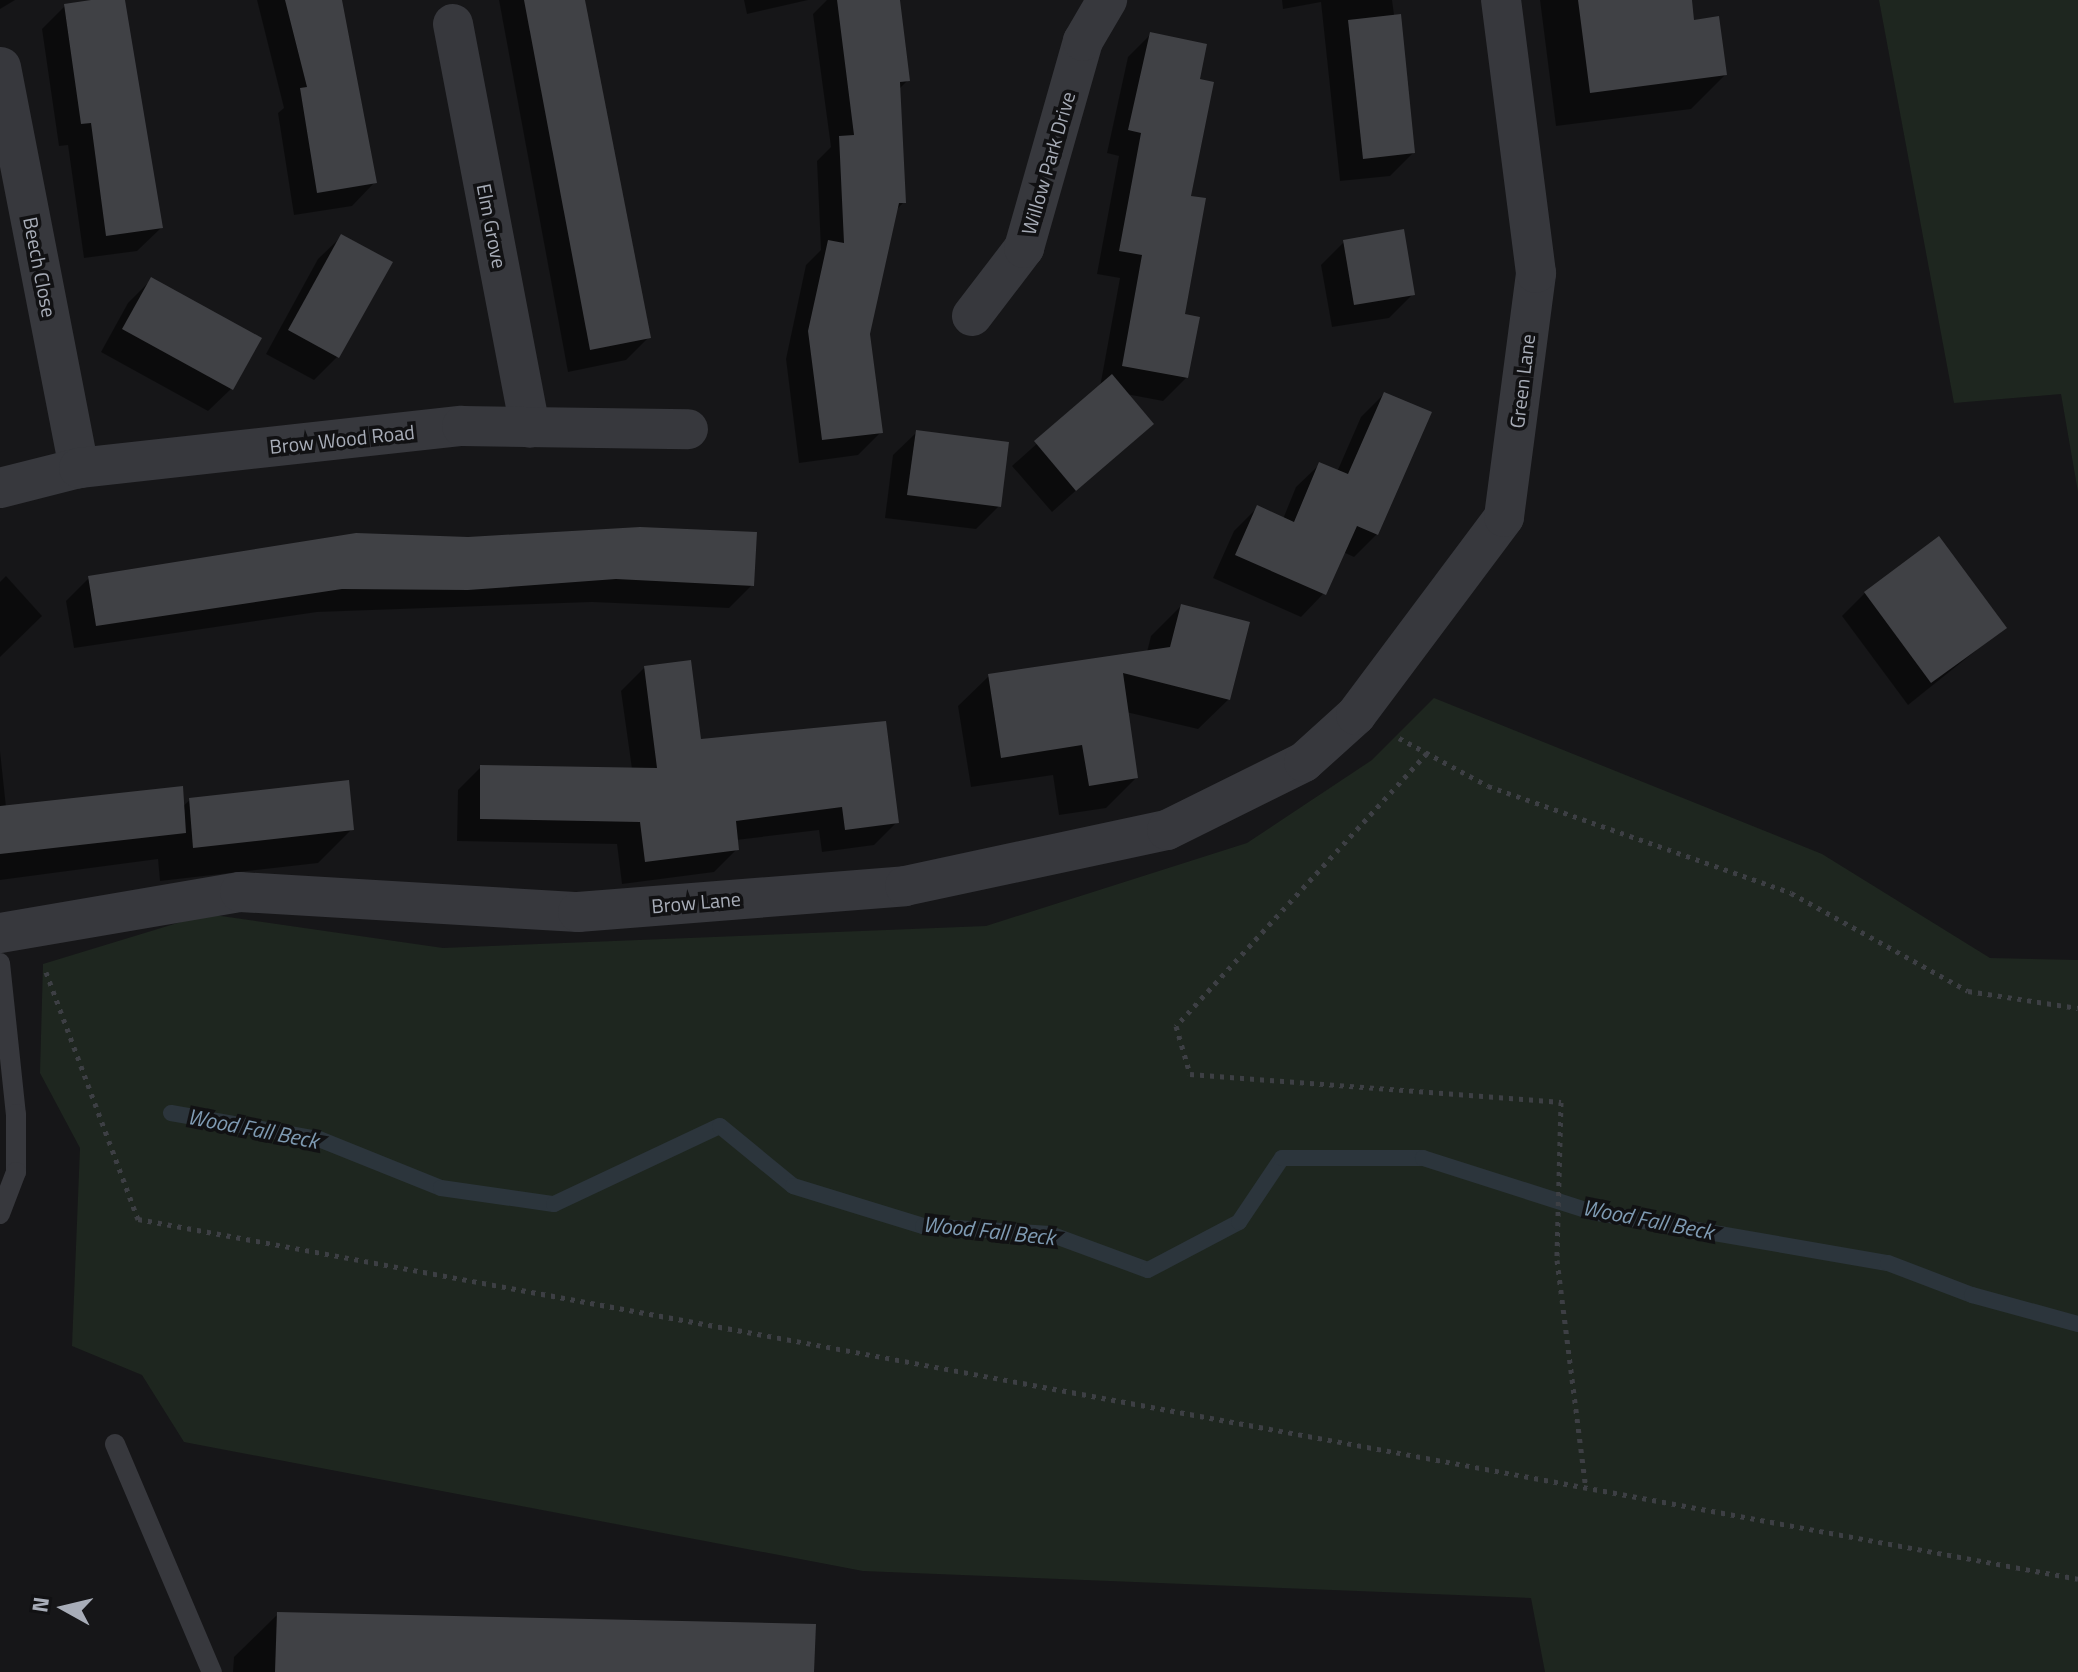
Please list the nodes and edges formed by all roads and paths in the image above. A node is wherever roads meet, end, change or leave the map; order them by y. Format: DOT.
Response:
graph roads {
  1 [pos="1107,0"];
  2 [pos="1501,0"];
  3 [pos="453,24"];
  4 [pos="1,67"];
  5 [pos="972,316"];
  6 [pos="530,428"];
  7 [pos="688,429"];
  8 [pos="79,468"];
  9 [pos="0,488"];
  10 [pos="1356,715"];
  11 [pos="1427,753"];
  12 [pos="14,930"];
  13 [pos="0,963"];
  14 [pos="2078,1008"];
  15 [pos="0,1214"];
  16 [pos="115,1444"];
  17 [pos="1586,1488"];
  18 [pos="2078,1579"];
  19 [pos="212,1672"];
  1 -- 5 [label="street, Willow Park Drive"];
  2 -- 10 [label="street, Green Lane"];
  3 -- 6 [label="street, Elm Grove"];
  4 -- 8 [label="street, Beech Close"];
  6 -- 7 [label="street, Brow Wood Road"];
  6 -- 8 [label="street, Brow Wood Road"];
  8 -- 9 [label="street, Brow Wood Road"];
  10 -- 11 [label="path"];
  10 -- 12 [label="street, Brow Lane"];
  11 -- 14 [label="path"];
  11 -- 17 [label="path"];
  12 -- 17 [label="path"];
  13 -- 15 [label="lane"];
  16 -- 19 [label="lane"];
  17 -- 18 [label="path"];
}
